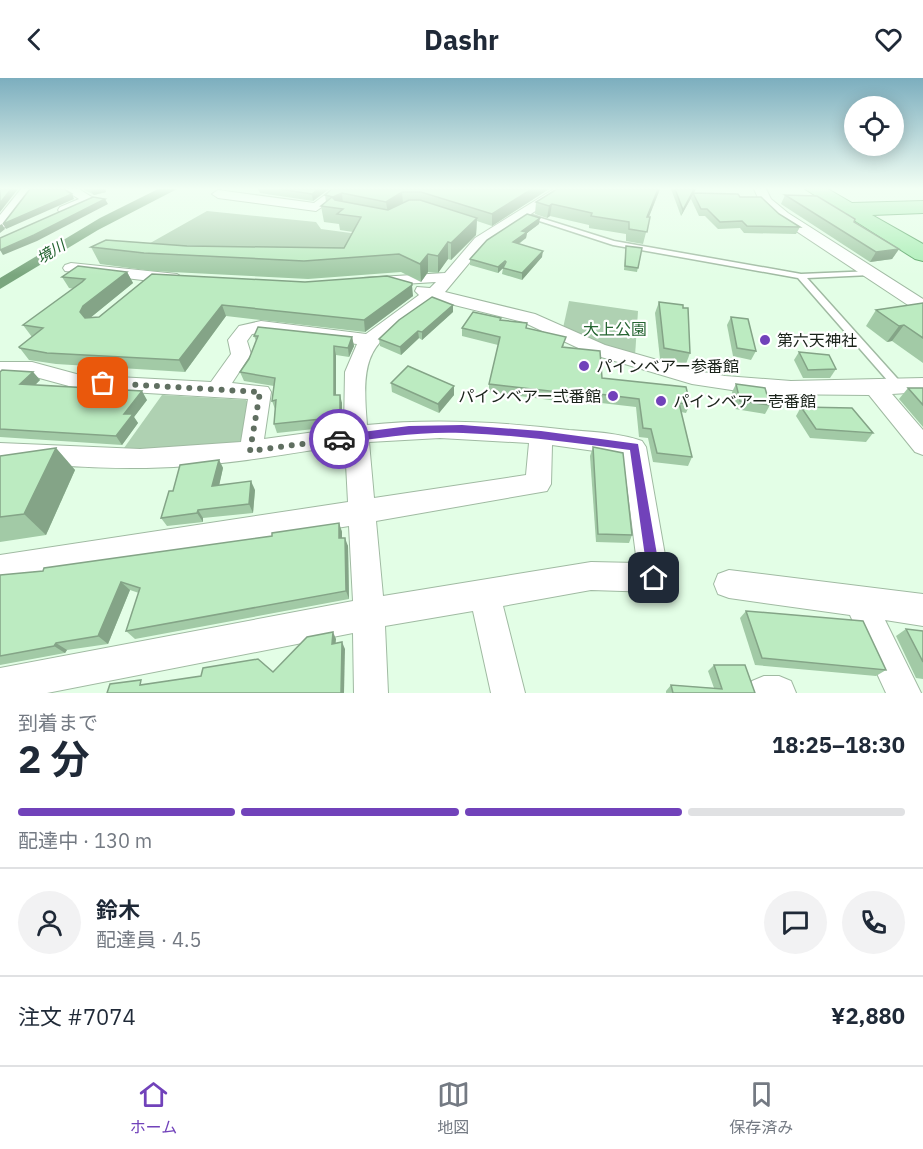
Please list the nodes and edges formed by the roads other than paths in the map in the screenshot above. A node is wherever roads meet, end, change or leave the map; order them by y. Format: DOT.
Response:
graph roads {
  1 [pos="516,218"];
  2 [pos="534,218"];
  3 [pos="786,218"];
  4 [pos="862,218"];
  5 [pos="473,226"];
  6 [pos="494,232"];
  7 [pos="923,254"];
  8 [pos="71,268"];
  9 [pos="870,273"];
  10 [pos="801,276"];
  11 [pos="152,278"];
  12 [pos="387,279"];
  13 [pos="197,280"];
  14 [pos="351,283"];
  15 [pos="441,286"];
  16 [pos="134,293"];
  17 [pos="923,307"];
  18 [pos="370,340"];
  19 [pos="0,368"];
  20 [pos="923,385"];
  21 [pos="899,386"];
  22 [pos="874,387"];
  23 [pos="217,390"];
  24 [pos="541,435"];
  25 [pos="357,437"];
  26 [pos="923,446"];
  27 [pos="250,451"];
  28 [pos="0,452"];
  29 [pos="360,513"];
  30 [pos="0,569"];
  31 [pos="729,584"];
  32 [pos="485,594"];
  33 [pos="859,601"];
  34 [pos="923,610"];
  35 [pos="369,615"];
  36 [pos="0,685"];
  37 [pos="371,693"];
  38 [pos="508,693"];
  39 [pos="764,693"];
  40 [pos="779,693"];
  41 [pos="904,693"];
  1 -- 6 [label="street"];
  2 -- 10 [label="lane"];
  3 -- 9 [label="street"];
  4 -- 7 [label="main road"];
  5 -- 6 [label="street"];
  6 -- 15 [label="street"];
  8 -- 11 [label="street"];
  9 -- 10 [label="lane"];
  9 -- 17 [label="street"];
  10 -- 21 [label="lane"];
  11 -- 13 [label="street"];
  11 -- 16 [label="street"];
  12 -- 14 [label="street"];
  12 -- 15 [label="street"];
  12 -- 15 [label="street"];
  15 -- 18 [label="street"];
  15 -- 22 [label="street"];
  18 -- 23 [label="street"];
  18 -- 25 [label="street"];
  19 -- 23 [label="street"];
  20 -- 21 [label="street"];
  21 -- 22 [label="street"];
  22 -- 26 [label="street"];
  23 -- 27 [label="street"];
  24 -- 25 [label="street"];
  24 -- 29 [label="street"];
  24 -- 32 [label="street"];
  25 -- 27 [label="street"];
  25 -- 29 [label="street"];
  27 -- 28 [label="street"];
  29 -- 30 [label="street"];
  29 -- 35 [label="street"];
  31 -- 33 [label="street"];
  32 -- 35 [label="street"];
  32 -- 38 [label="street"];
  33 -- 34 [label="street"];
  33 -- 41 [label="street"];
  35 -- 36 [label="street"];
  35 -- 37 [label="street"];
  39 -- 40 [label="street"];
}
